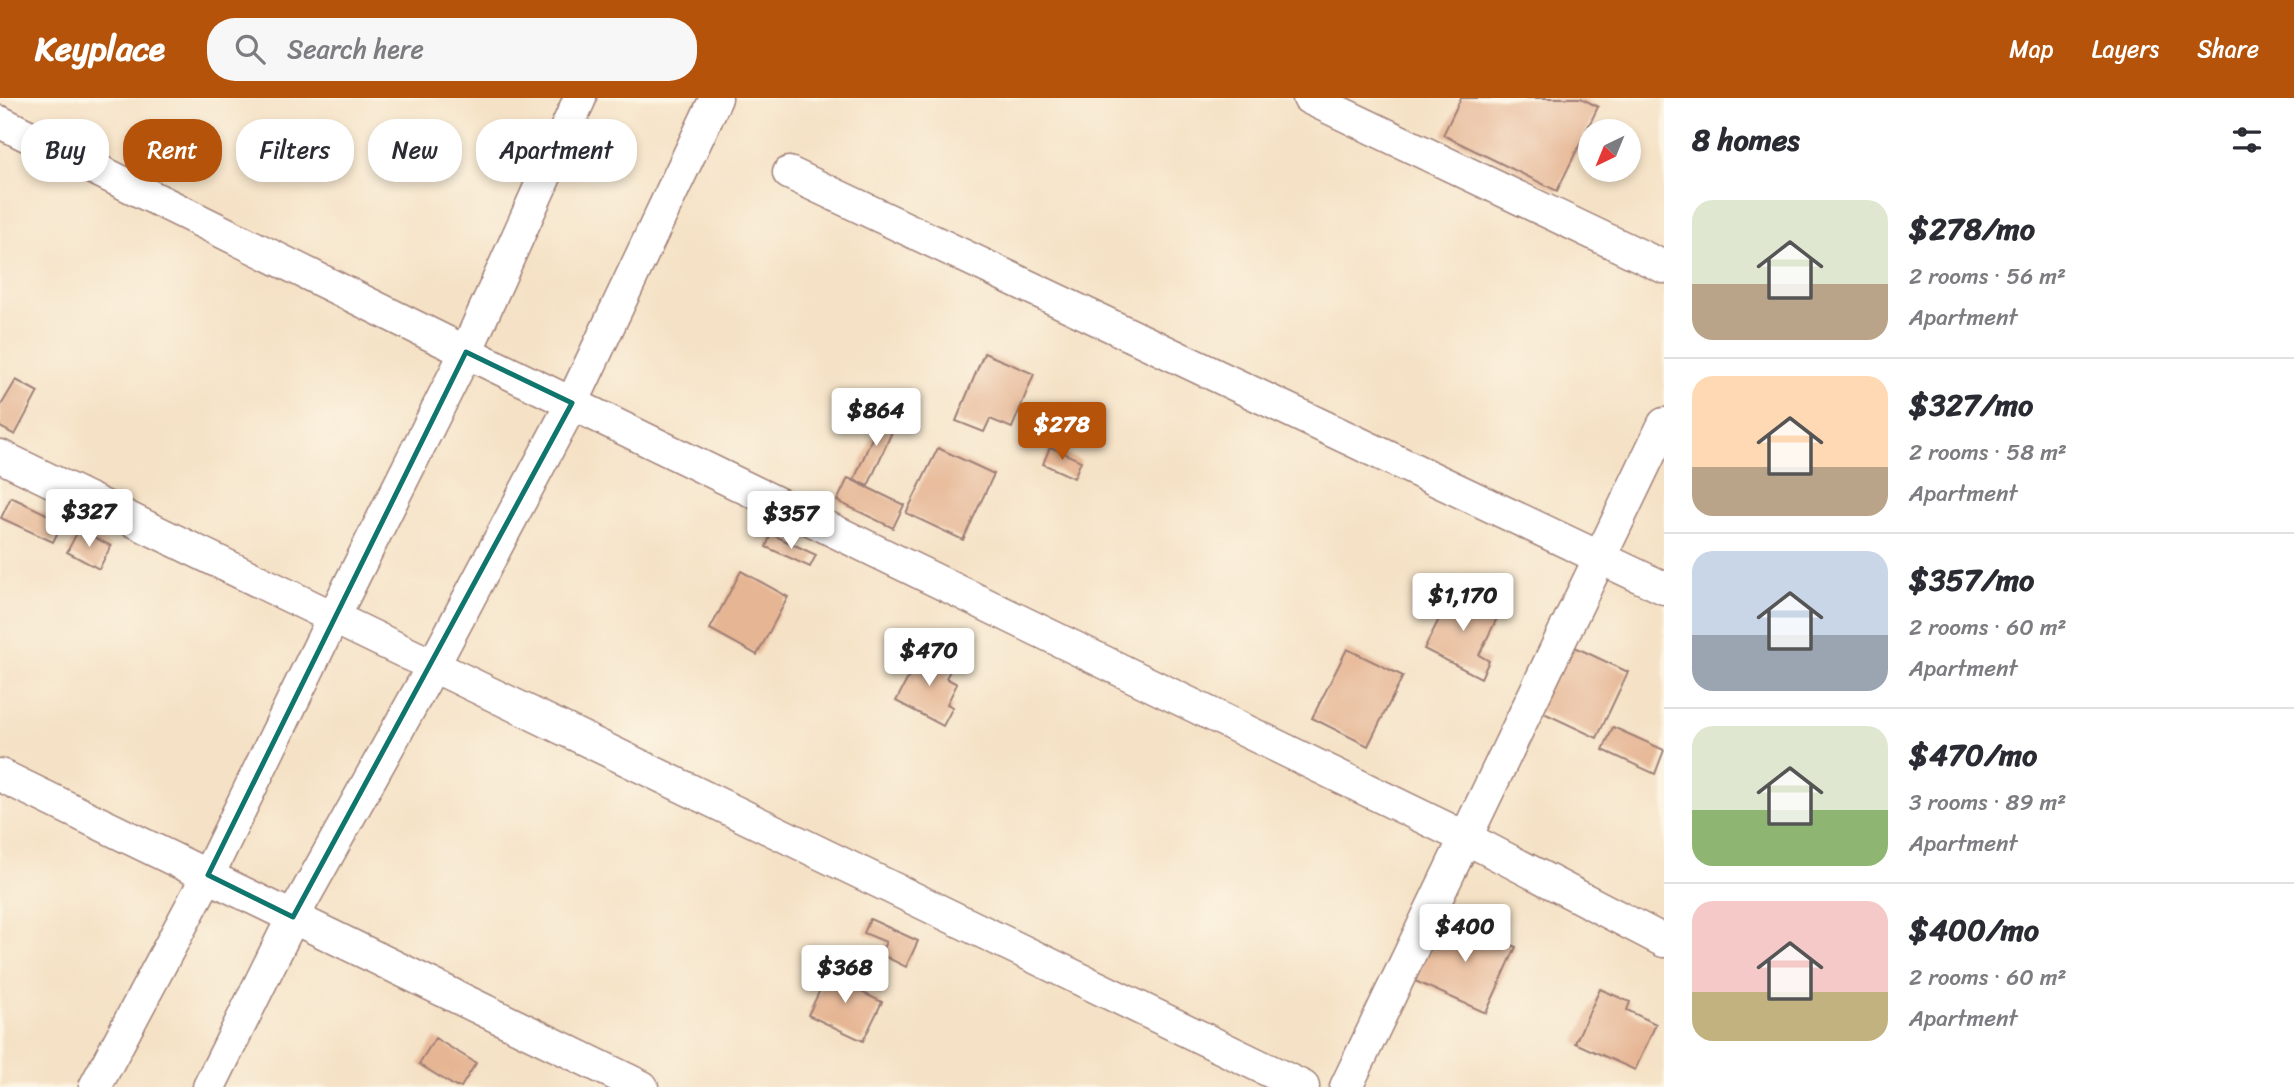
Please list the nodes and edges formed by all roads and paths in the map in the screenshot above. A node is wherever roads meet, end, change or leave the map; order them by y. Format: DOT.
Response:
graph roads {
  1 [pos="580,98"];
  2 [pos="716,98"];
  3 [pos="1309,98"];
  4 [pos="0,122"];
  5 [pos="789,173"];
  6 [pos="1664,267"];
  7 [pos="466,352"];
  8 [pos="572,403"];
  9 [pos="1664,424"];
  10 [pos="0,456"];
  11 [pos="1600,557"];
  12 [pos="1664,588"];
  13 [pos="333,618"];
  14 [pos="433,666"];
  15 [pos="0,775"];
  16 [pos="1466,838"];
  17 [pos="208,875"];
  18 [pos="293,917"];
  19 [pos="1664,941"];
  20 [pos="96,1087"];
  21 [pos="209,1087"];
  22 [pos="642,1087"];
  23 [pos="1303,1087"];
  24 [pos="1346,1087"];
  1 -- 7 [label="street"];
  2 -- 8 [label="street"];
  3 -- 6 [label="street"];
  4 -- 7 [label="street"];
  5 -- 11 [label="street"];
  7 -- 8 [label="street"];
  7 -- 13 [label="street"];
  8 -- 14 [label="street"];
  8 -- 16 [label="street"];
  9 -- 11 [label="street"];
  10 -- 13 [label="street"];
  11 -- 12 [label="street"];
  11 -- 16 [label="street"];
  13 -- 14 [label="street"];
  13 -- 17 [label="street"];
  14 -- 18 [label="street"];
  14 -- 23 [label="street"];
  15 -- 17 [label="street"];
  16 -- 19 [label="street"];
  16 -- 24 [label="street"];
  17 -- 18 [label="street"];
  17 -- 20 [label="street"];
  18 -- 21 [label="street"];
  18 -- 22 [label="street"];
}
